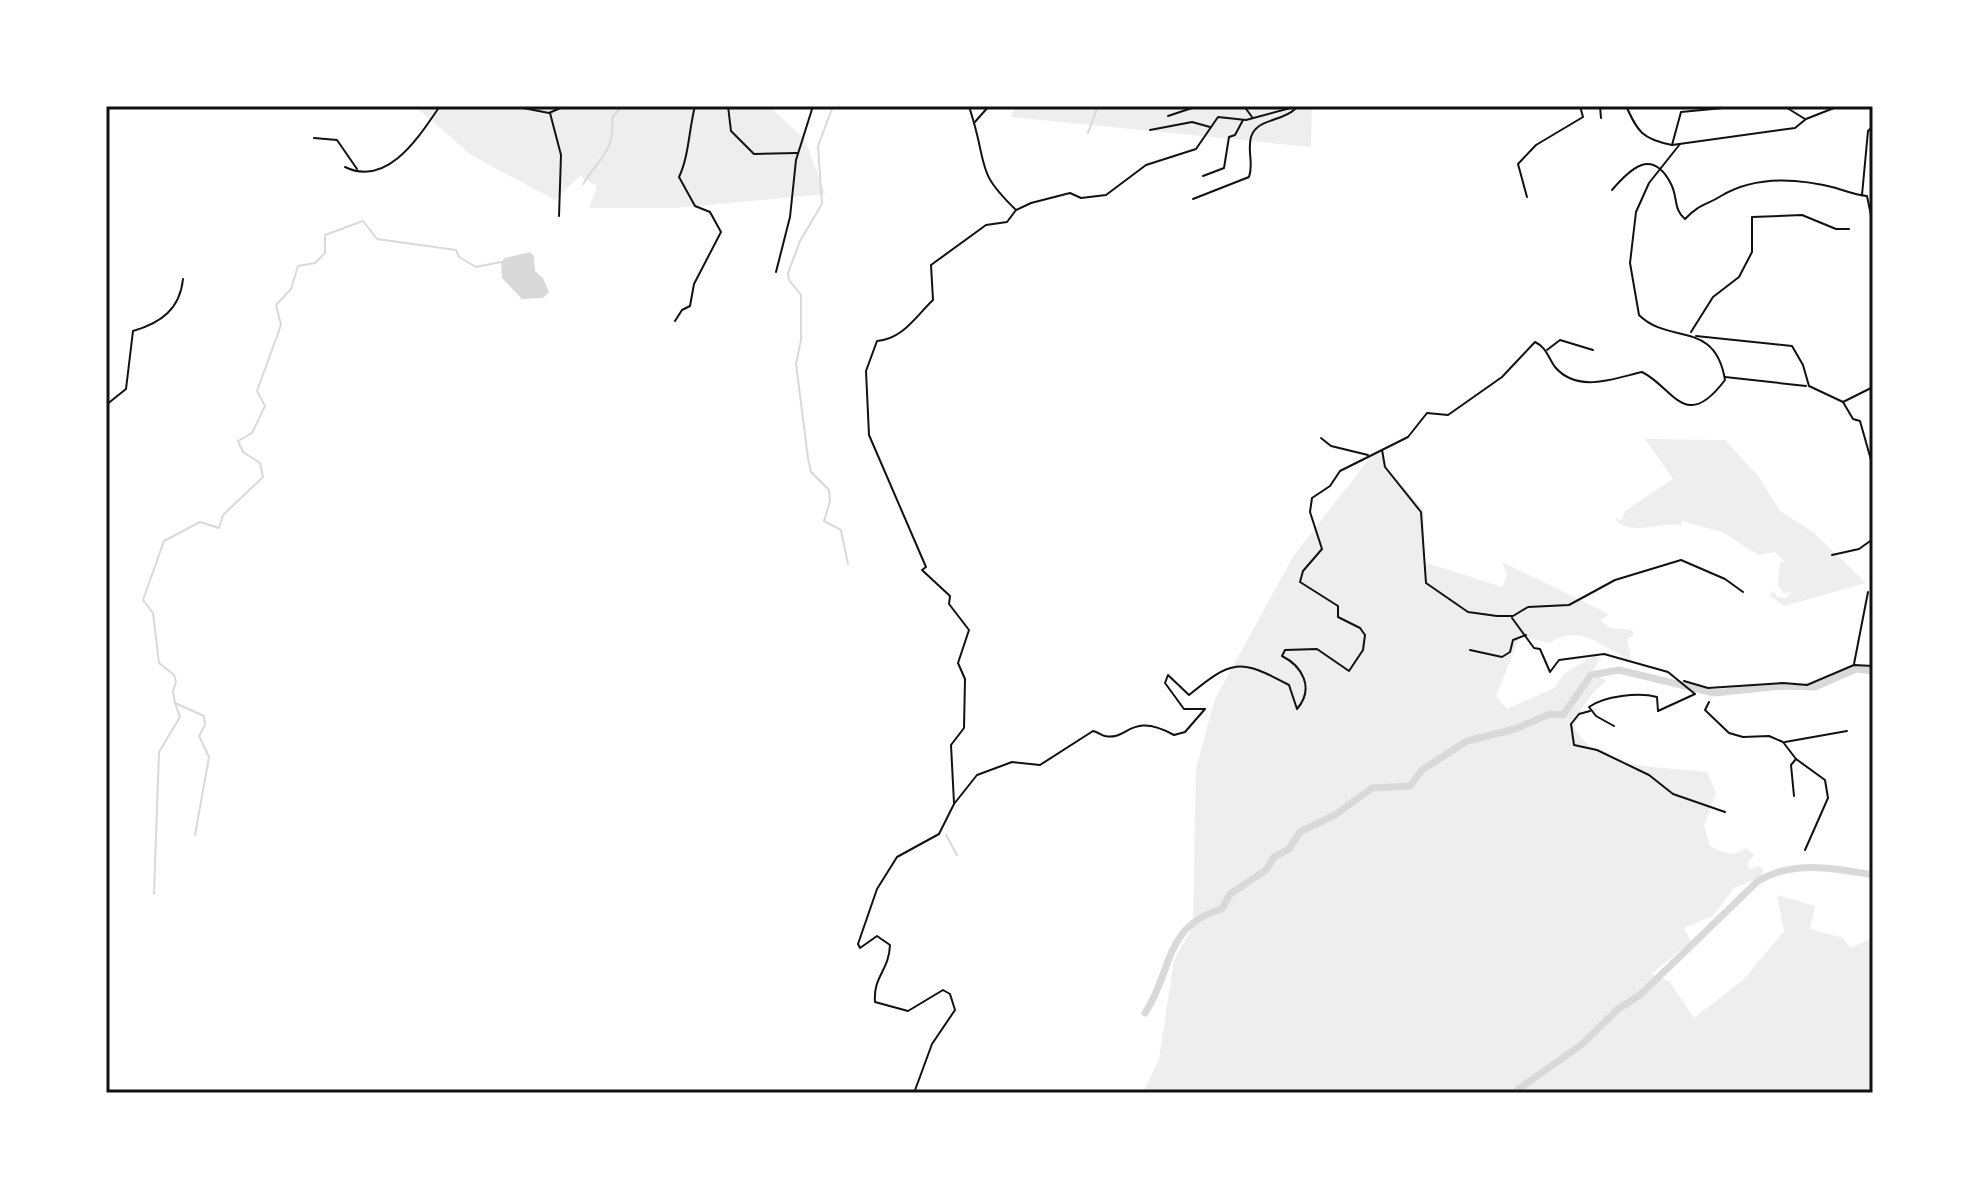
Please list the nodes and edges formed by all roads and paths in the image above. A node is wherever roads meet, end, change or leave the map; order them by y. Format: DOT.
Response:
graph roads {
  1 [pos="440,106"];
  2 [pos="513,106"];
  3 [pos="565,106"];
  4 [pos="695,106"];
  5 [pos="728,106"];
  6 [pos="813,106"];
  7 [pos="969,106"];
  8 [pos="989,106"];
  9 [pos="1198,106"];
  10 [pos="1244,106"];
  11 [pos="1580,106"];
  12 [pos="1600,106"];
  13 [pos="1626,106"];
  14 [pos="1744,106"];
  15 [pos="1784,106"];
  16 [pos="1839,106"];
  17 [pos="1297,107"];
  18 [pos="550,113"];
  19 [pos="1168,116"];
  20 [pos="1252,117"];
  21 [pos="1601,118"];
  22 [pos="1806,119"];
  23 [pos="1243,120"];
  24 [pos="974,123"];
  25 [pos="1873,126"];
  26 [pos="1211,128"];
  27 [pos="1150,130"];
  28 [pos="314,138"];
  29 [pos="1680,144"];
  30 [pos="1672,145"];
  31 [pos="799,153"];
  32 [pos="345,167"];
  33 [pos="358,170"];
  34 [pos="1659,171"];
  35 [pos="1203,176"];
  36 [pos="1612,190"];
  37 [pos="1862,196"];
  38 [pos="1527,197"];
  39 [pos="1873,197"];
  40 [pos="1193,199"];
  41 [pos="1870,203"];
  42 [pos="1016,210"];
  43 [pos="559,216"];
  44 [pos="1873,225"];
  45 [pos="1849,229"];
  46 [pos="776,272"];
  47 [pos="183,279"];
  48 [pos="675,321"];
  49 [pos="1690,333"];
  50 [pos="1696,336"];
  51 [pos="1593,350"];
  52 [pos="1546,351"];
  53 [pos="1724,377"];
  54 [pos="1809,386"];
  55 [pos="1873,387"];
  56 [pos="1843,402"];
  57 [pos="106,405"];
  58 [pos="1321,438"];
  59 [pos="1381,449"];
  60 [pos="1370,455"];
  61 [pos="1873,467"];
  62 [pos="1873,539"];
  63 [pos="1832,555"];
  64 [pos="1743,592"];
  65 [pos="1868,592"];
  66 [pos="1513,616"];
  67 [pos="1527,634"];
  68 [pos="1470,650"];
  69 [pos="1854,665"];
  70 [pos="1873,666"];
  71 [pos="1684,681"];
  72 [pos="1709,702"];
  73 [pos="1590,711"];
  74 [pos="1614,726"];
  75 [pos="1847,731"];
  76 [pos="1783,742"];
  77 [pos="1796,759"];
  78 [pos="1794,796"];
  79 [pos="954,804"];
  80 [pos="1725,812"];
  81 [pos="1805,850"];
  82 [pos="914,1093"];
  1 -- 33 [label="street"];
  2 -- 18 [label="street"];
  3 -- 18 [label="street"];
  4 -- 48 [label="street"];
  5 -- 31 [label="street"];
  6 -- 31 [label="street"];
  7 -- 24 [label="street"];
  8 -- 24 [label="street"];
  9 -- 19 [label="street"];
  10 -- 20 [label="street"];
  11 -- 38 [label="street"];
  12 -- 21 [label="street"];
  13 -- 30 [label="street"];
  14 -- 30 [label="street"];
  15 -- 22 [label="street"];
  16 -- 22 [label="street"];
  17 -- 20 [label="street"];
  17 -- 40 [label="street"];
  18 -- 43 [label="street"];
  20 -- 23 [label="street"];
  22 -- 29 [label="street"];
  23 -- 26 [label="street"];
  23 -- 35 [label="street"];
  24 -- 42 [label="street"];
  25 -- 37 [label="street"];
  26 -- 27 [label="street"];
  26 -- 42 [label="street"];
  28 -- 33 [label="street"];
  29 -- 30 [label="street"];
  29 -- 34 [label="street"];
  31 -- 46 [label="street"];
  32 -- 33 [label="street"];
  34 -- 36 [label="street"];
  34 -- 37 [label="street"];
  34 -- 49 [label="street"];
  37 -- 41 [label="street"];
  39 -- 41 [label="street"];
  41 -- 44 [label="street"];
  42 -- 79 [label="street"];
  45 -- 49 [label="street"];
  47 -- 57 [label="street"];
  49 -- 50 [label="street"];
  50 -- 53 [label="street"];
  50 -- 54 [label="street"];
  51 -- 52 [label="street"];
  52 -- 53 [label="street"];
  52 -- 59 [label="street"];
  53 -- 54 [label="street"];
  54 -- 56 [label="street"];
  55 -- 56 [label="street"];
  56 -- 61 [label="street"];
  58 -- 60 [label="street"];
  59 -- 60 [label="street"];
  59 -- 66 [label="street"];
  60 -- 79 [label="street"];
  62 -- 63 [label="street"];
  64 -- 66 [label="street"];
  65 -- 69 [label="street"];
  66 -- 67 [label="street"];
  67 -- 68 [label="street"];
  67 -- 71 [label="street"];
  69 -- 70 [label="street"];
  69 -- 71 [label="street"];
  71 -- 73 [label="street"];
  72 -- 76 [label="street"];
  73 -- 74 [label="street"];
  73 -- 80 [label="street"];
  75 -- 76 [label="street"];
  76 -- 77 [label="street"];
  77 -- 78 [label="street"];
  77 -- 81 [label="street"];
  79 -- 82 [label="street"];
}
